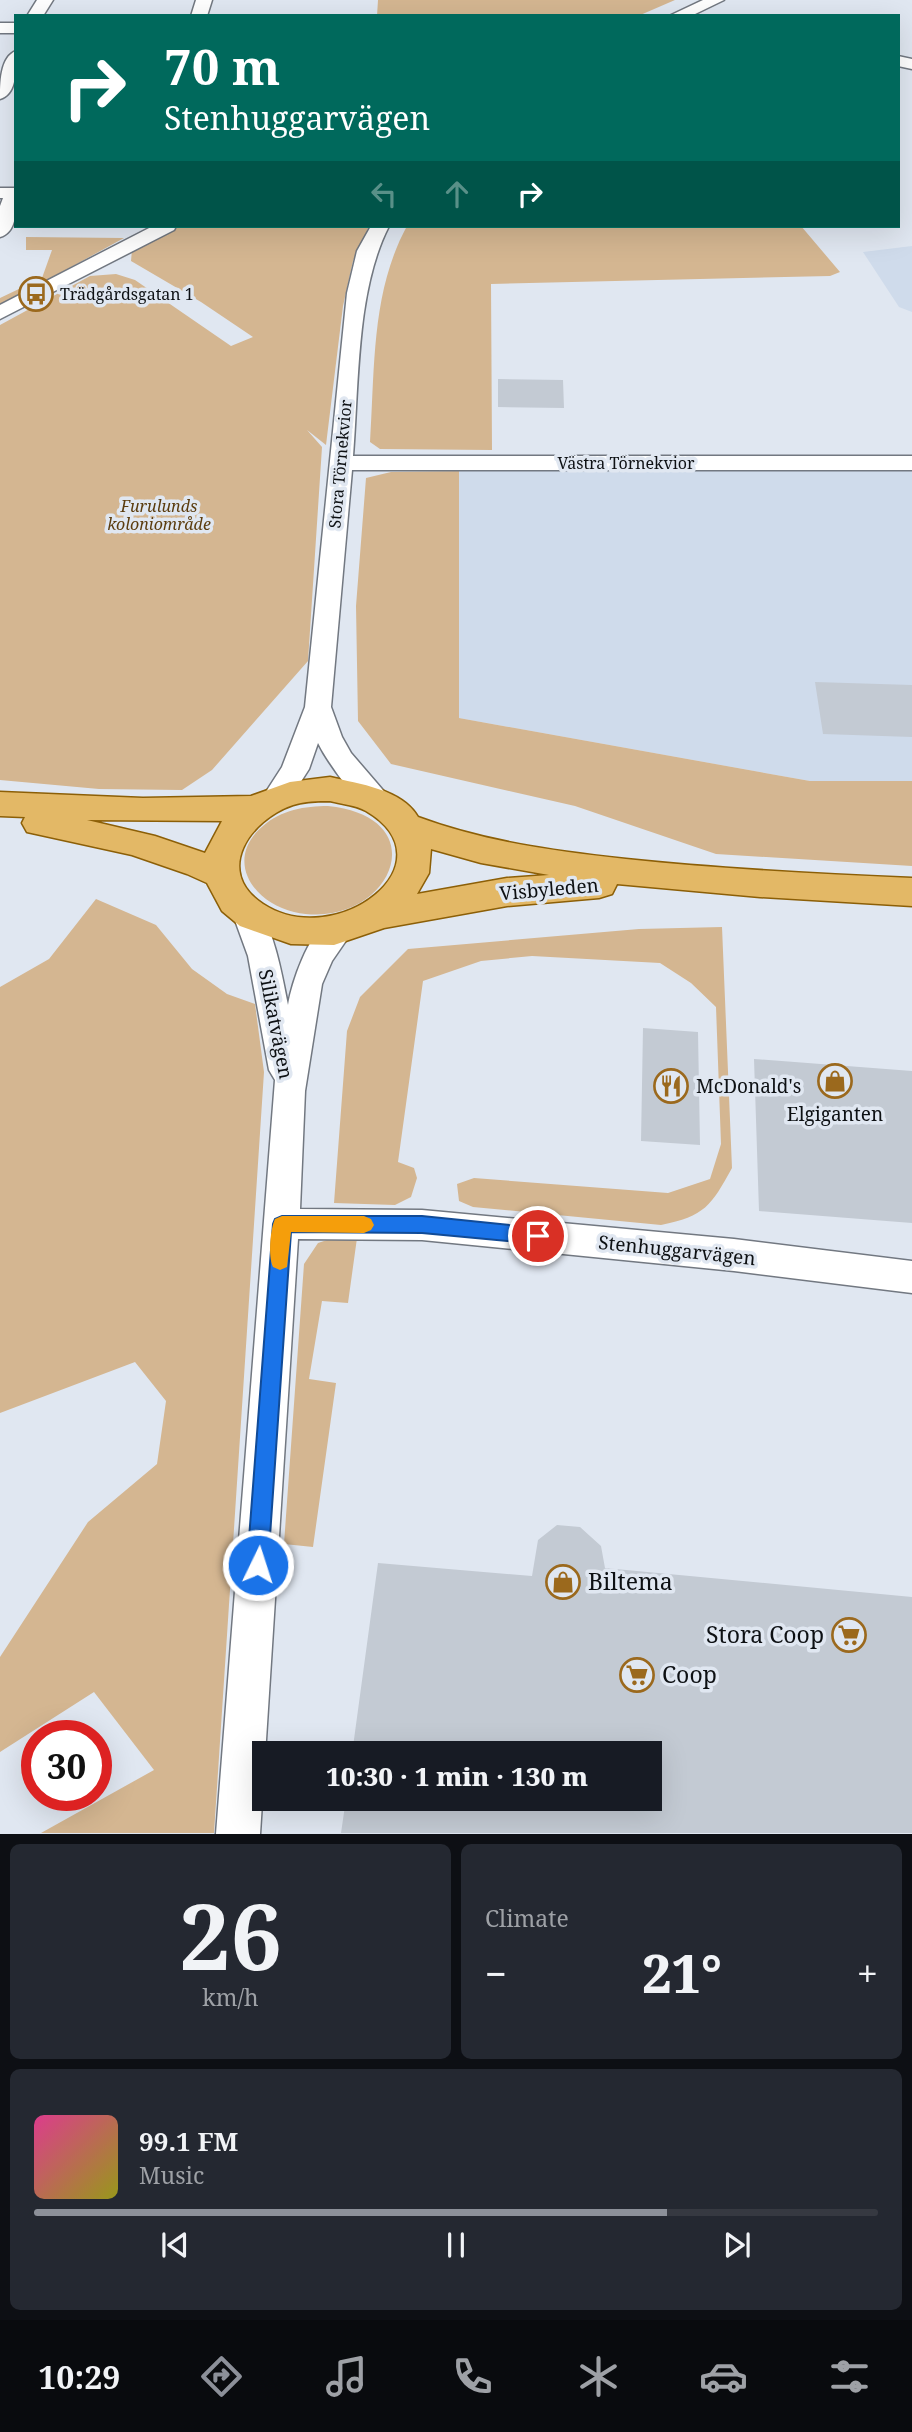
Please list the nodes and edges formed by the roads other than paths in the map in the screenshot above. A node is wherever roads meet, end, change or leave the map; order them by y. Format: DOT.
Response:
graph roads {
  1 [pos="718,6"];
  2 [pos="682,14"];
  3 [pos="14,60"];
  4 [pos="0,94"];
  5 [pos="11,199"];
  6 [pos="163,228"];
  7 [pos="379,228"];
  8 [pos="0,231"];
  9 [pos="0,313"];
  10 [pos="340,463"];
  11 [pos="912,463"];
  12 [pos="318,707"];
  13 [pos="266,803"];
  14 [pos="0,804"];
  15 [pos="393,814"];
  16 [pos="0,815"];
  17 [pos="222,875"];
  18 [pos="723,882"];
  19 [pos="912,892"];
  20 [pos="247,912"];
  21 [pos="377,915"];
  22 [pos="340,929"];
  23 [pos="289,1091"];
  24 [pos="282,1224"];
  25 [pos="912,1277"];
  26 [pos="238,1833"];
  1 -- 2 [label="street"];
  3 -- 4 [label="street"];
  5 -- 8 [label="street"];
  6 -- 9 [label="street"];
  7 -- 10 [label="street, Stora Törnekvior"];
  10 -- 11 [label="street, Västra Törnekvior"];
  10 -- 12 [label="street, Stora Törnekvior"];
  12 -- 13 [label="street"];
  12 -- 15 [label="street"];
  13 -- 14 [label="main road"];
  13 -- 15 [label="main road"];
  13 -- 17 [label="main road"];
  15 -- 18 [label="main road, Visbyleden"];
  15 -- 21 [label="main road"];
  16 -- 17 [label="main road"];
  17 -- 20 [label="main road"];
  18 -- 19 [label="main road, Visbyleden"];
  18 -- 21 [label="main road, Visbyleden"];
  20 -- 22 [label="main road"];
  20 -- 23 [label="street, Silikatvägen"];
  21 -- 22 [label="main road"];
  22 -- 23 [label="street, Silikatvägen"];
  23 -- 24 [label="street"];
  24 -- 25 [label="street, Stenhuggarvägen"];
  24 -- 26 [label="street"];
}
